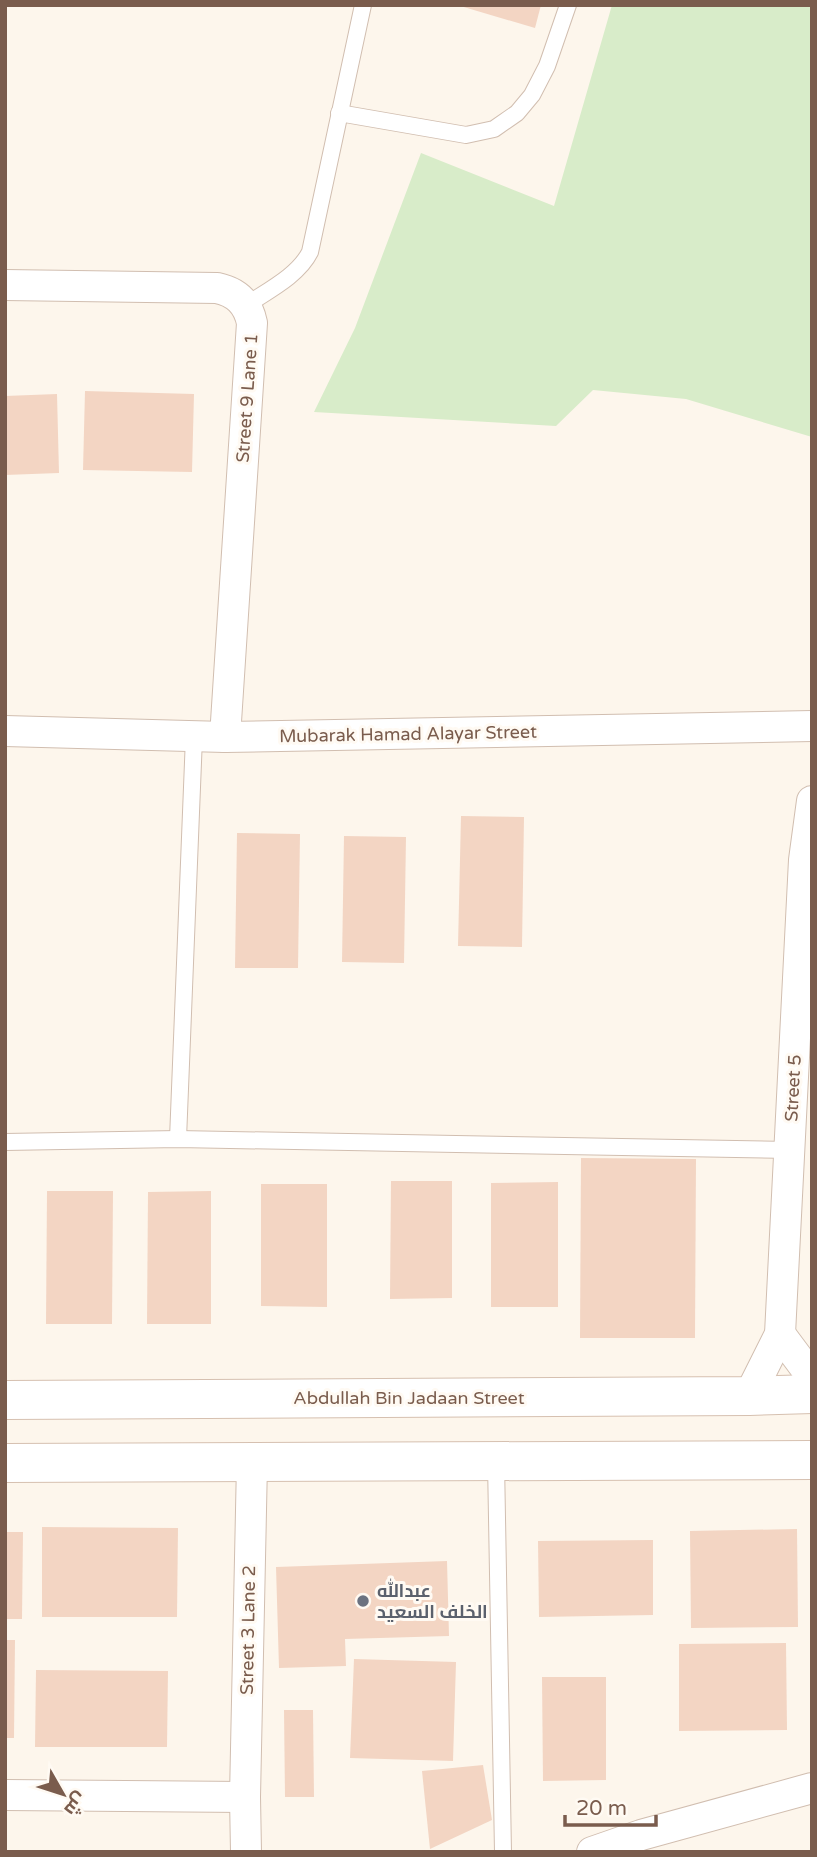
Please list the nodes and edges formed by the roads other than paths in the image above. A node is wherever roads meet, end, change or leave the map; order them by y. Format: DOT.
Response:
graph roads {
  1 [pos="363,5"];
  2 [pos="568,5"];
  3 [pos="339,113"];
  4 [pos="5,285"];
  5 [pos="245,306"];
  6 [pos="812,726"];
  7 [pos="5,731"];
  8 [pos="194,737"];
  9 [pos="225,737"];
  10 [pos="812,801"];
  11 [pos="805,980"];
  12 [pos="178,1139"];
  13 [pos="5,1142"];
  14 [pos="790,1150"];
  15 [pos="780,1334"];
  16 [pos="812,1377"];
  17 [pos="812,1394"];
  18 [pos="749,1396"];
  19 [pos="5,1401"];
  20 [pos="812,1460"];
  21 [pos="496,1462"];
  22 [pos="252,1463"];
  23 [pos="5,1464"];
  24 [pos="812,1787"];
  25 [pos="5,1795"];
  26 [pos="245,1797"];
  27 [pos="246,1852"];
  28 [pos="503,1852"];
  29 [pos="592,1852"];
  1 -- 3 [label="lane"];
  2 -- 3 [label="lane"];
  3 -- 5 [label="lane"];
  4 -- 5 [label="street"];
  5 -- 9 [label="street, Street 9 Lane 1"];
  6 -- 9 [label="street, Mubarak Hamad Alayar Street"];
  7 -- 8 [label="street, Mubarak Hamad Alayar Street"];
  8 -- 9 [label="street, Mubarak Hamad Alayar Street"];
  8 -- 12 [label="lane"];
  10 -- 11 [label="street, Street 5"];
  11 -- 14 [label="street, Street 5"];
  12 -- 13 [label="lane"];
  12 -- 14 [label="lane"];
  14 -- 15 [label="street, Street 5"];
  15 -- 16 [label="street"];
  15 -- 18 [label="street, Street 5"];
  17 -- 18 [label="street, Abdullah Bin Jadaan Street"];
  18 -- 19 [label="street, Abdullah Bin Jadaan Street"];
  20 -- 21 [label="street"];
  21 -- 22 [label="street"];
  21 -- 28 [label="lane"];
  22 -- 23 [label="street"];
  22 -- 26 [label="street, Street 3 Lane 2"];
  24 -- 29 [label="street"];
  25 -- 26 [label="street"];
  26 -- 27 [label="street, Street 3 Lane 2"];
}
